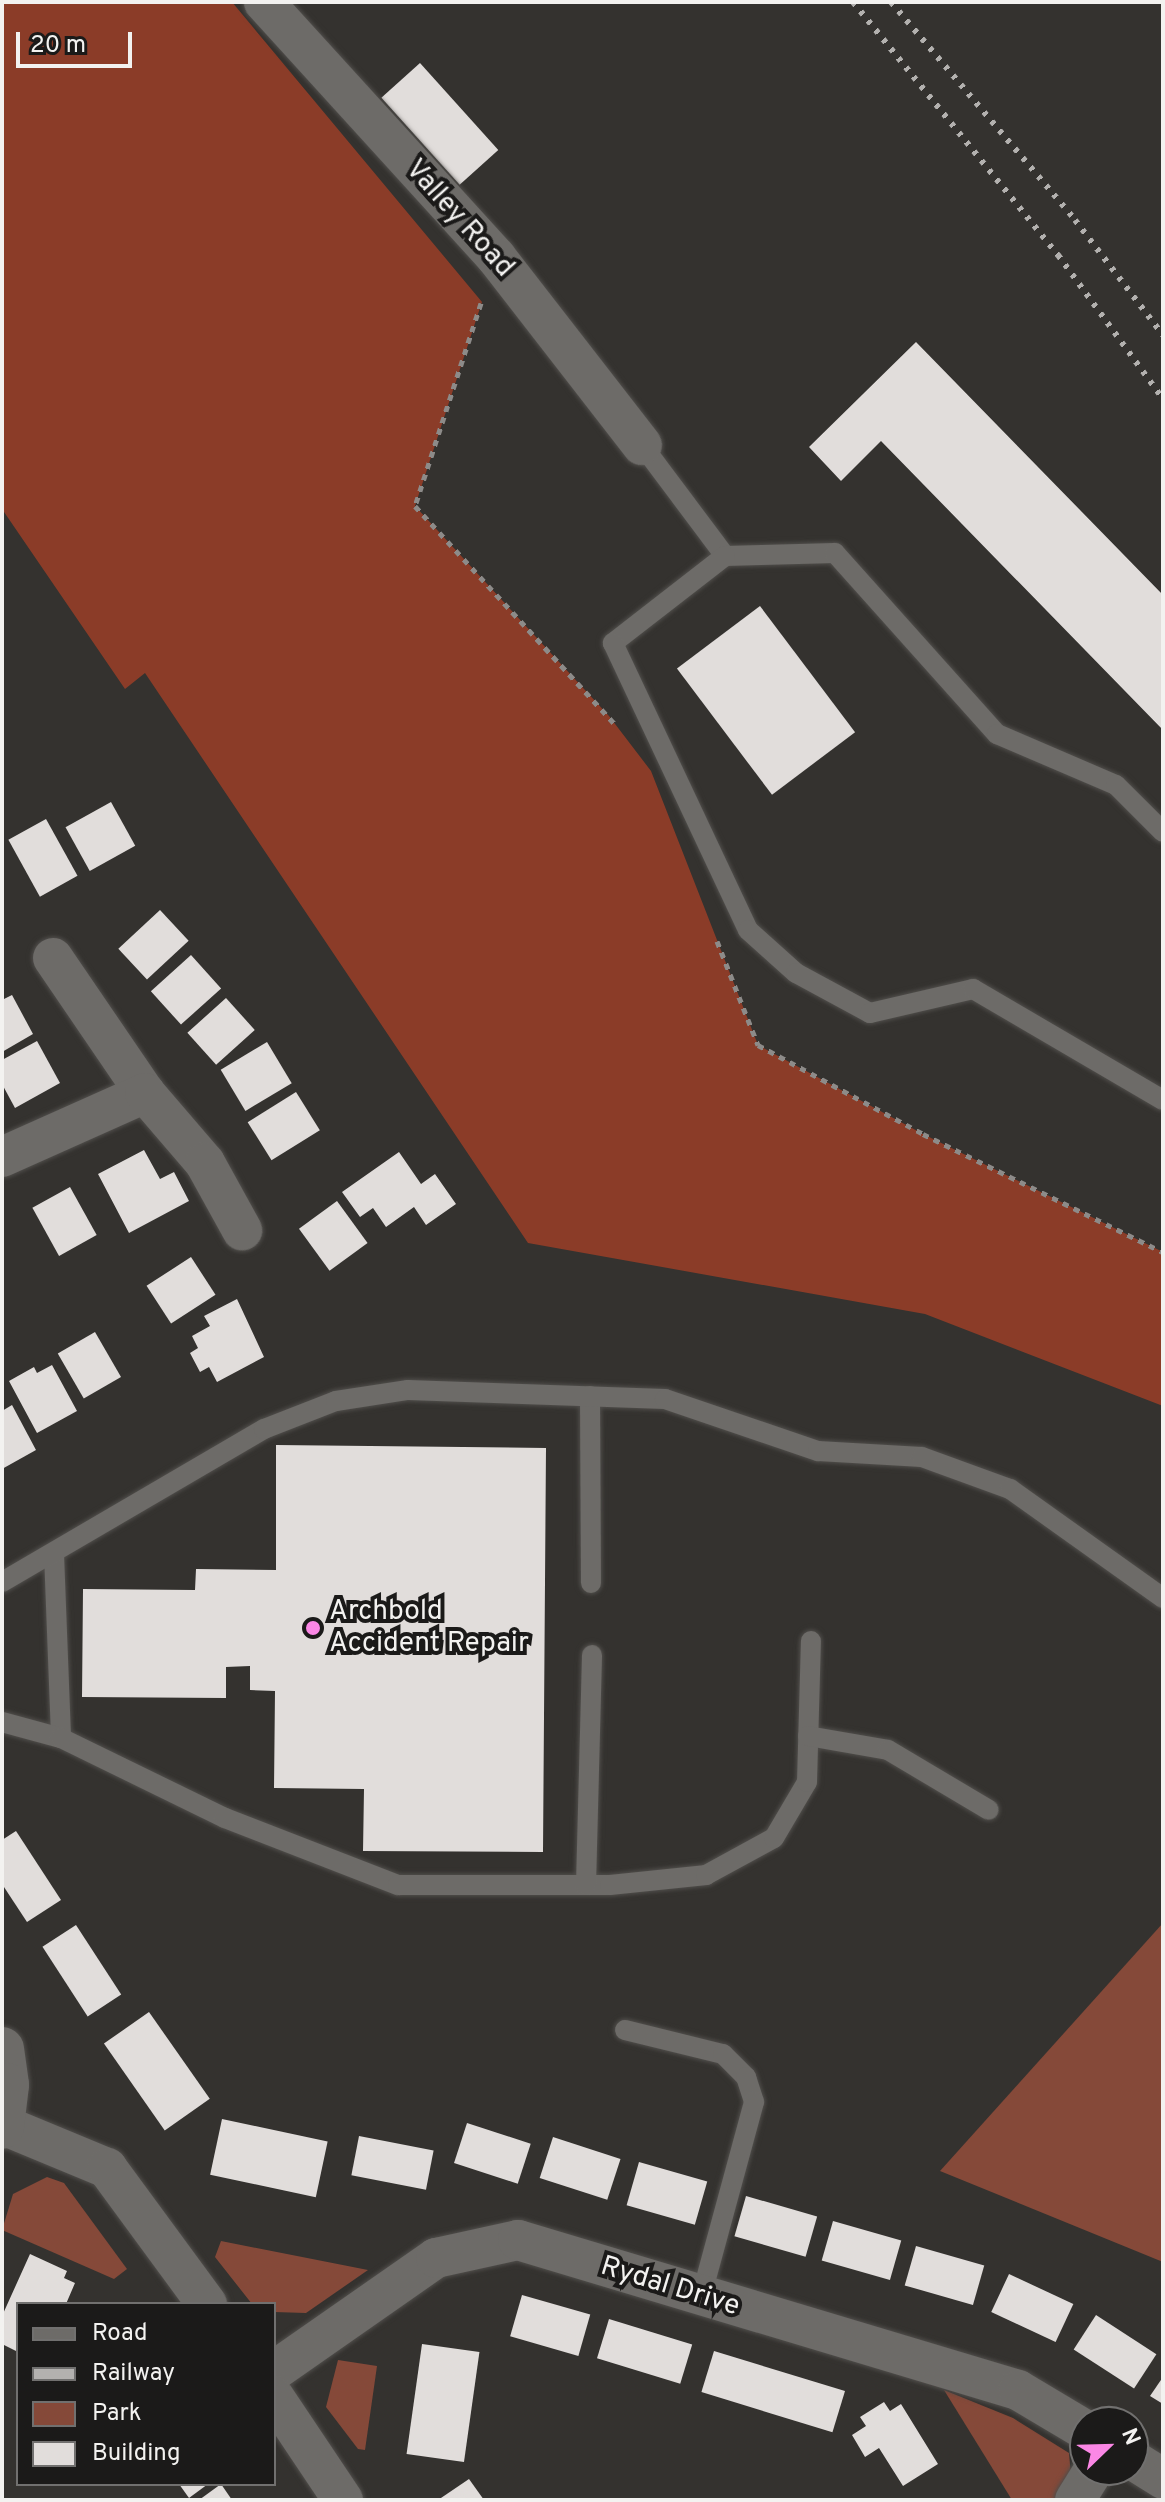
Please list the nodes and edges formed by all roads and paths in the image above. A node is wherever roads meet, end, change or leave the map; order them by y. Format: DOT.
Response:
graph roads {
  1 [pos="264,2"];
  2 [pos="642,445"];
  3 [pos="725,556"];
  4 [pos="1163,832"];
  5 [pos="53,958"];
  6 [pos="145,1093"];
  7 [pos="1163,1100"];
  8 [pos="2,1157"];
  9 [pos="242,1230"];
  10 [pos="590,1396"];
  11 [pos="54,1554"];
  12 [pos="2,1582"];
  13 [pos="591,1583"];
  14 [pos="1163,1598"];
  15 [pos="811,1641"];
  16 [pos="592,1655"];
  17 [pos="2,1722"];
  18 [pos="808,1736"];
  19 [pos="61,1738"];
  20 [pos="989,1810"];
  21 [pos="586,1885"];
  22 [pos="625,2030"];
  23 [pos="2,2049"];
  24 [pos="2,2126"];
  25 [pos="701,2297"];
  26 [pos="206,2302"];
  27 [pos="276,2370"];
  28 [pos="276,2400"];
  29 [pos="1069,2420"];
  30 [pos="343,2500"];
  1 -- 2 [label="street, Valley Road"];
  2 -- 3 [label="lane"];
  3 -- 4 [label="lane"];
  3 -- 7 [label="lane"];
  5 -- 6 [label="street"];
  6 -- 8 [label="street"];
  6 -- 9 [label="street"];
  10 -- 11 [label="lane"];
  10 -- 13 [label="lane"];
  10 -- 14 [label="lane"];
  11 -- 12 [label="lane"];
  11 -- 19 [label="lane"];
  15 -- 18 [label="lane"];
  16 -- 21 [label="lane"];
  17 -- 19 [label="lane"];
  18 -- 20 [label="lane"];
  18 -- 21 [label="lane"];
  19 -- 21 [label="lane"];
  22 -- 25 [label="lane"];
  23 -- 24 [label="street"];
  24 -- 26 [label="street"];
  25 -- 27 [label="street, Rydal Drive"];
  25 -- 29 [label="street, Rydal Drive"];
  28 -- 30 [label="street"];
}
